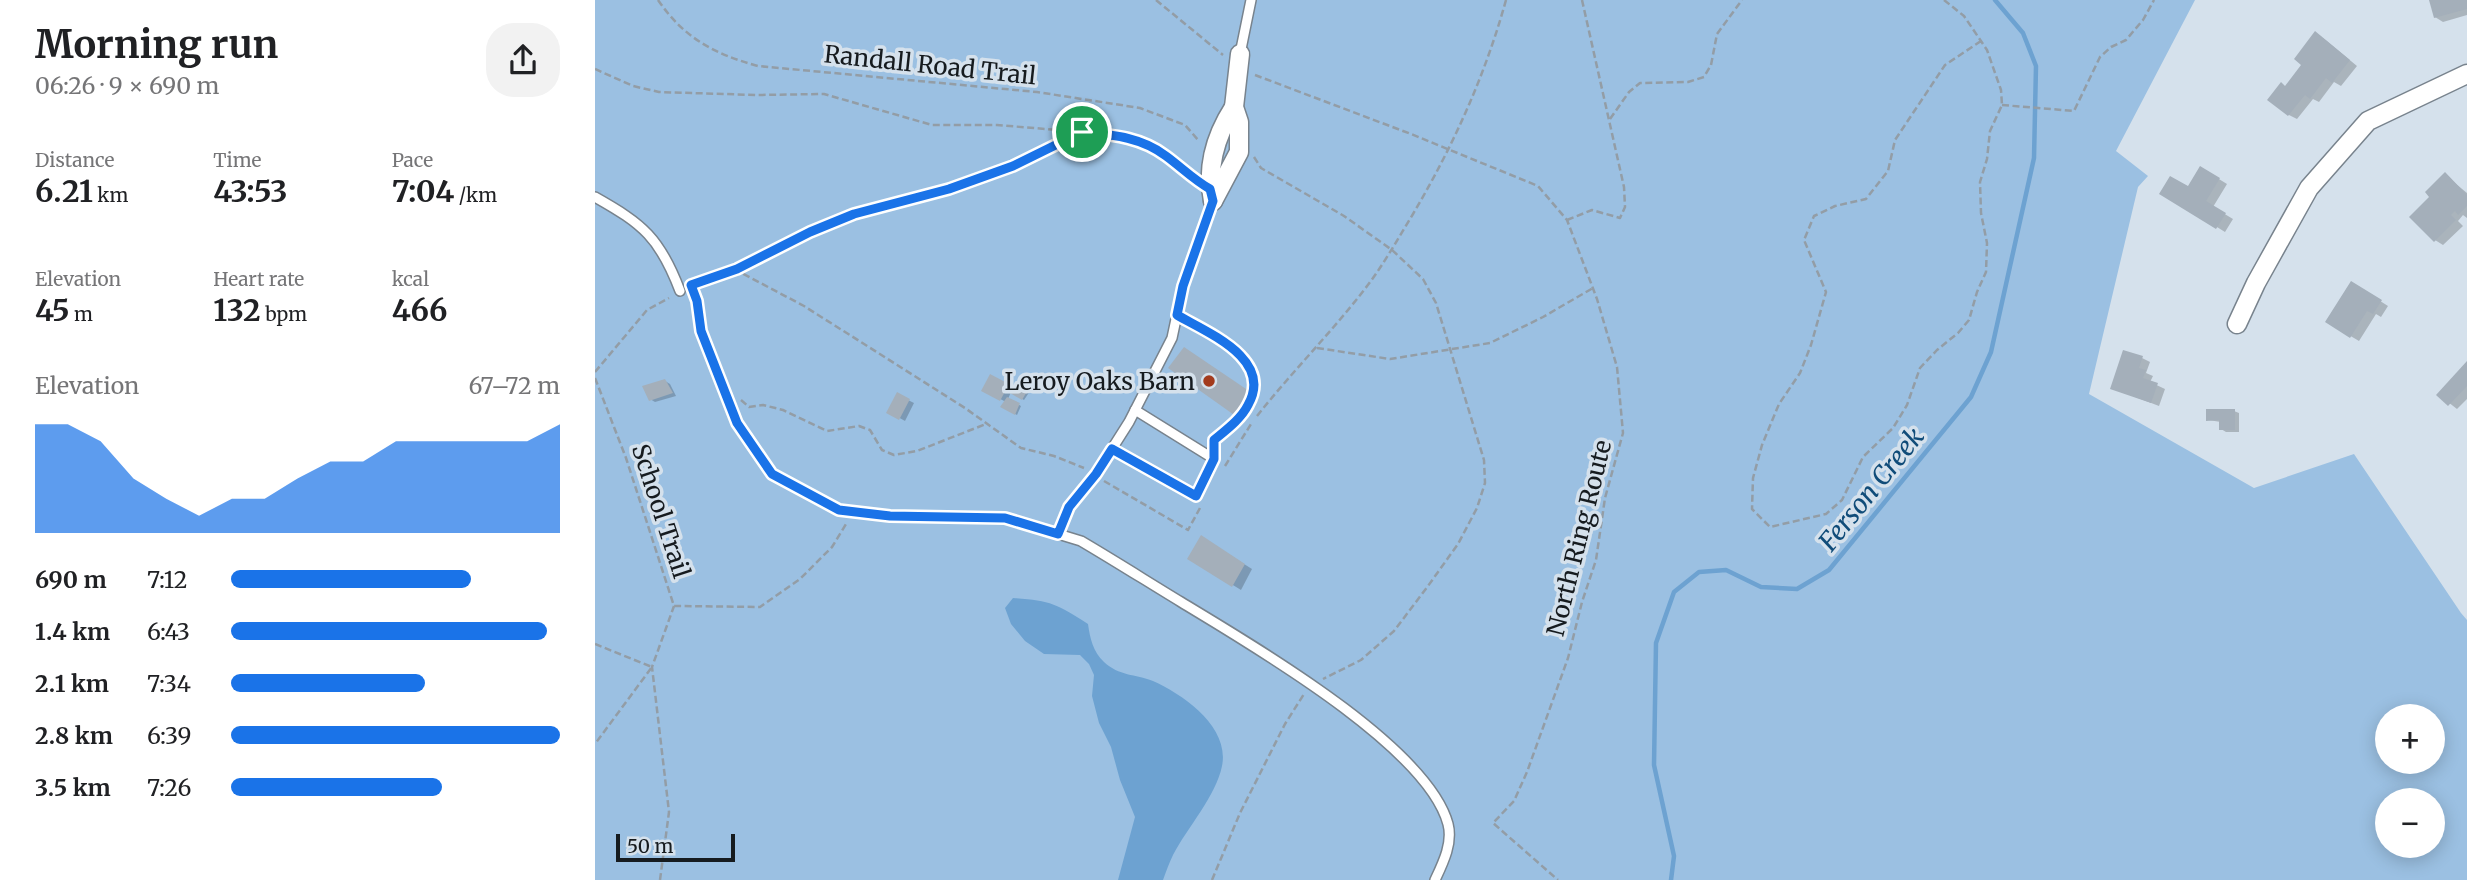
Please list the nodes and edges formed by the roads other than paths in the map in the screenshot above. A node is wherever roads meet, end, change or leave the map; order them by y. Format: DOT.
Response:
graph roads {
  1 [pos="1251,0"];
  2 [pos="1239,61"];
  3 [pos="2467,74"];
  4 [pos="1234,107"];
  5 [pos="1212,195"];
  6 [pos="595,197"];
  7 [pos="691,285"];
  8 [pos="680,290"];
  9 [pos="1177,315"];
  10 [pos="2237,324"];
  11 [pos="1135,410"];
  12 [pos="1112,449"];
  13 [pos="1214,459"];
  14 [pos="1058,534"];
  15 [pos="1435,880"];
  1 -- 2 [label="lane"];
  2 -- 4 [label="street"];
  3 -- 10 [label="street"];
  4 -- 5 [label="street"];
  4 -- 5 [label="street"];
  5 -- 9 [label="lane"];
  6 -- 8 [label="lane"];
  7 -- 14 [label="lane"];
  9 -- 11 [label="lane"];
  9 -- 13 [label="lane"];
  11 -- 12 [label="lane"];
  11 -- 13 [label="lane"];
  12 -- 13 [label="lane"];
  12 -- 14 [label="lane"];
  14 -- 15 [label="lane"];
}
